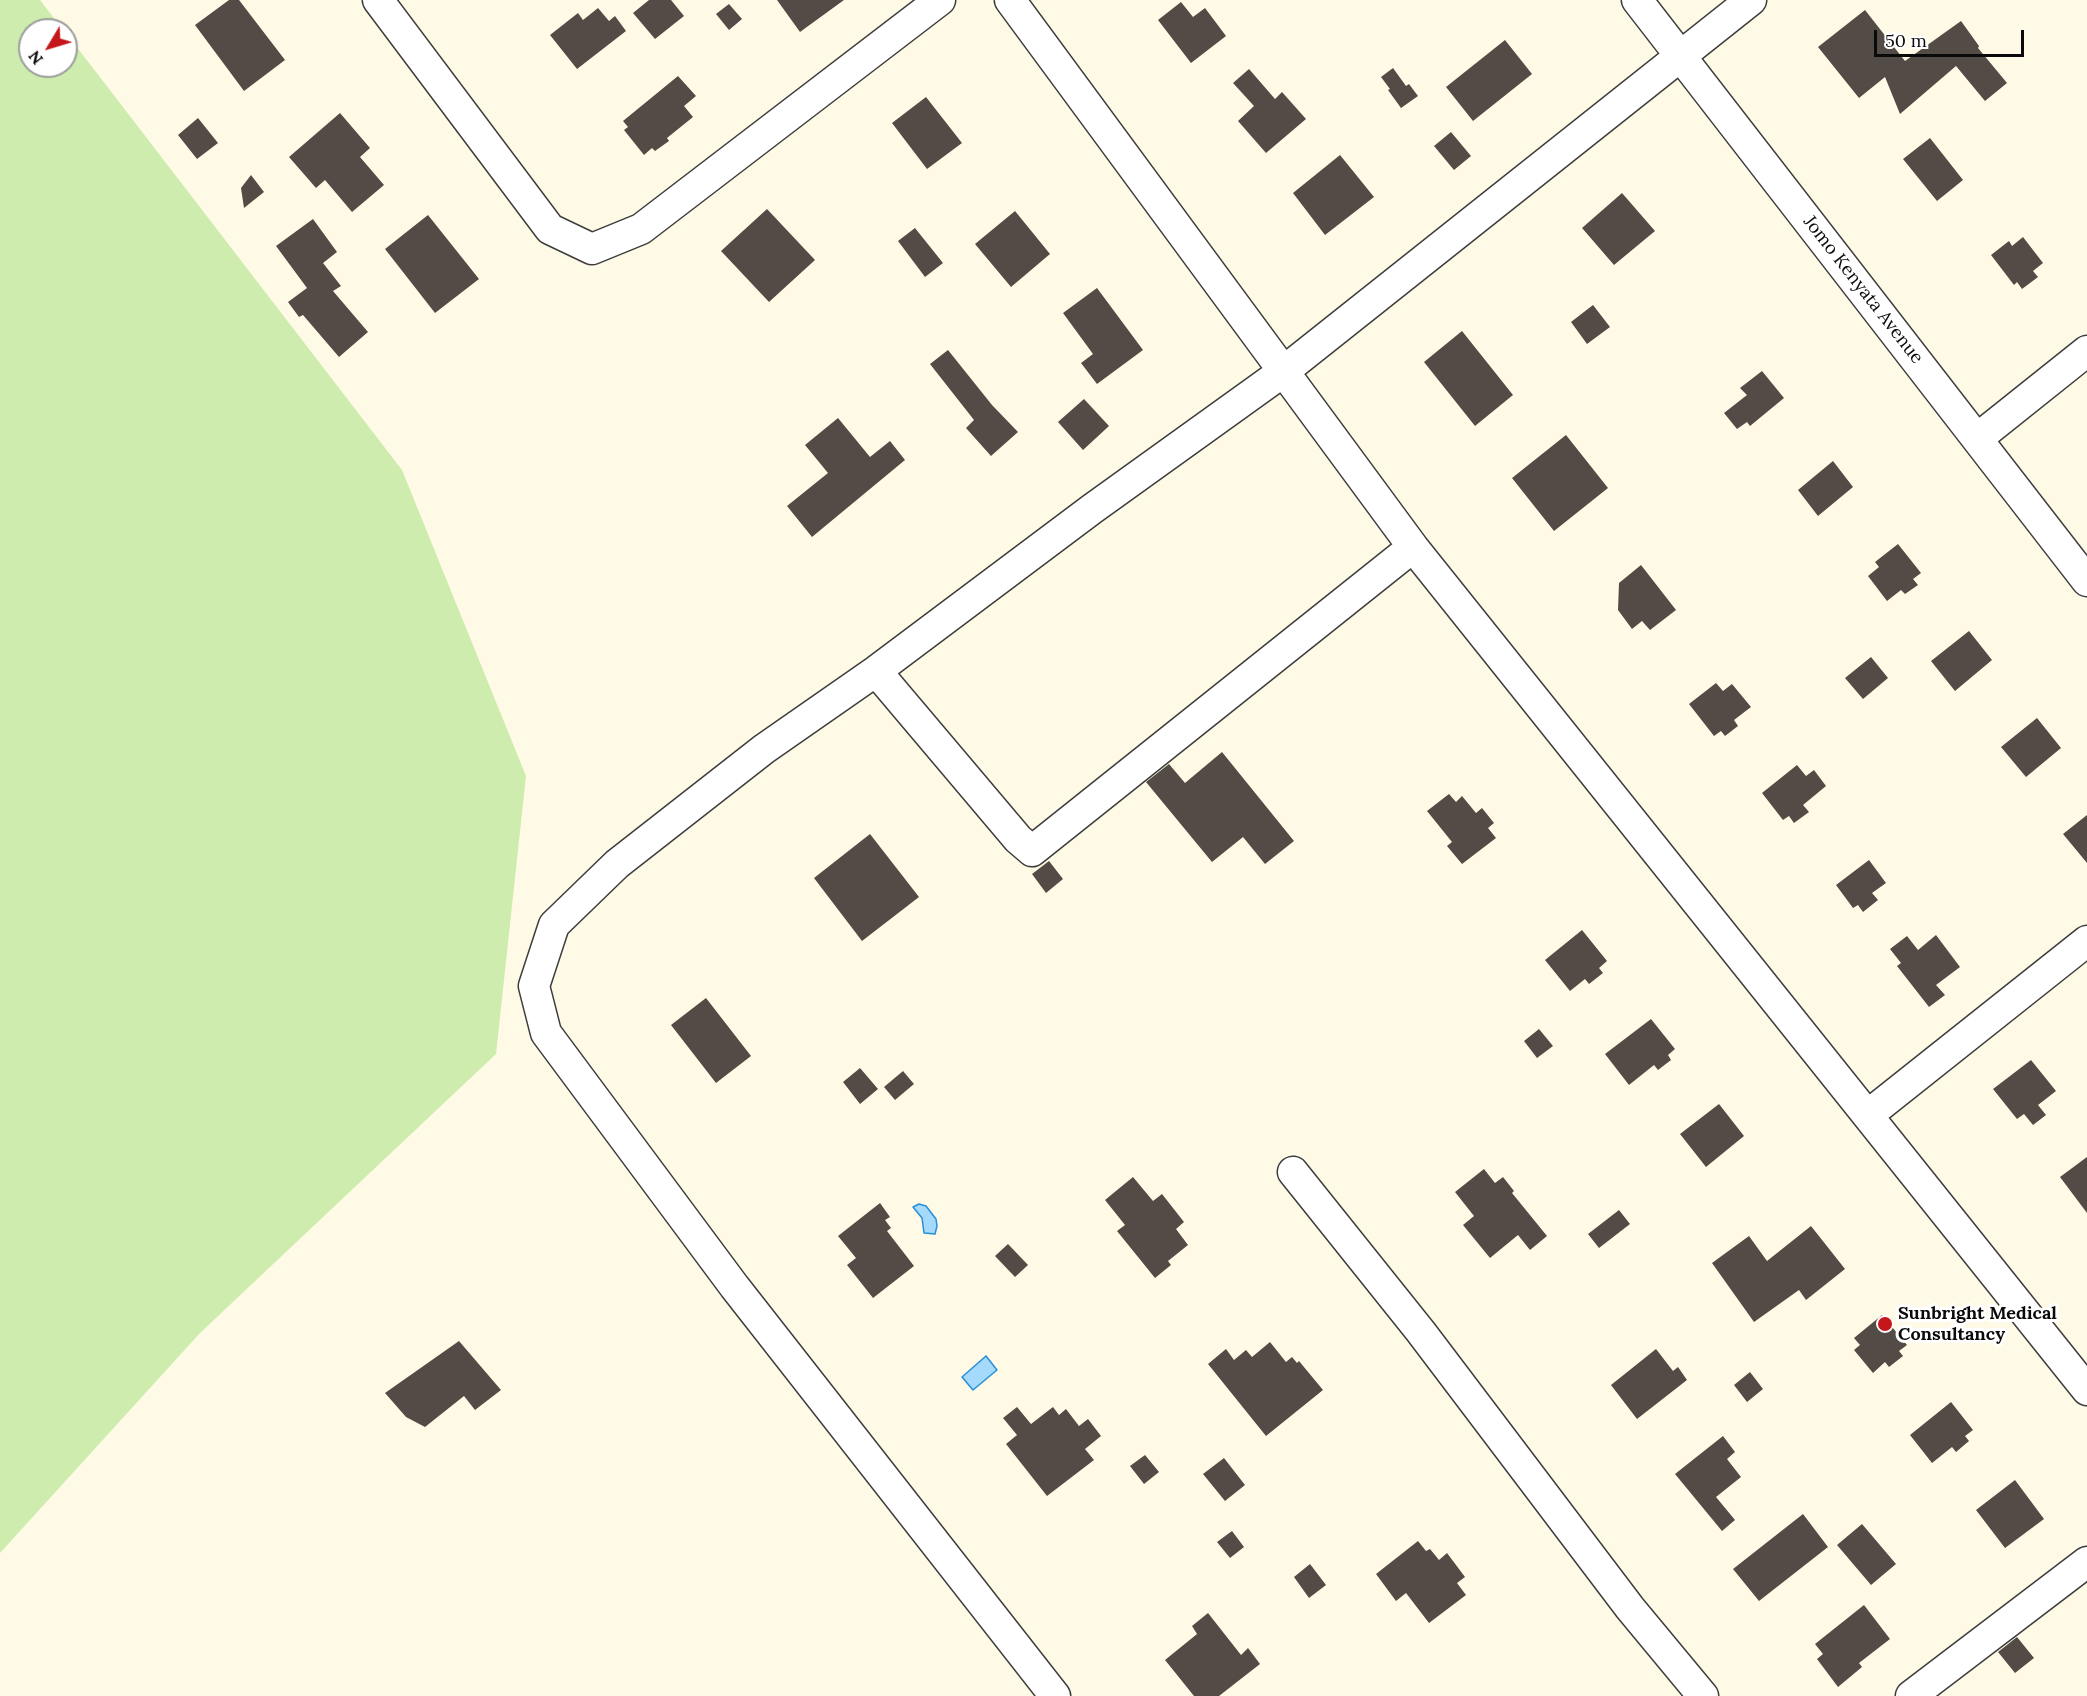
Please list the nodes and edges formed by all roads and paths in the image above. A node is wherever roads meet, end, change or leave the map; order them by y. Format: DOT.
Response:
graph roads {
  1 [pos="378,0"];
  2 [pos="940,0"];
  3 [pos="1010,0"];
  4 [pos="1637,0"];
  5 [pos="1751,0"];
  6 [pos="1681,55"];
  7 [pos="2087,351"];
  8 [pos="1284,371"];
  9 [pos="1978,438"];
  10 [pos="1413,547"];
  11 [pos="2087,581"];
  12 [pos="876,670"];
  13 [pos="2087,941"];
  14 [pos="1868,1115"];
  15 [pos="1293,1172"];
  16 [pos="2087,1390"];
  17 [pos="2087,1562"];
  18 [pos="1055,1696"];
  19 [pos="1703,1696"];
  20 [pos="1911,1696"];
  1 -- 2 [label="street"];
  3 -- 8 [label="street"];
  4 -- 6 [label="street, Jomo Kenyata Avenue"];
  5 -- 6 [label="street"];
  6 -- 8 [label="street"];
  6 -- 9 [label="street, Jomo Kenyata Avenue"];
  7 -- 9 [label="street"];
  8 -- 10 [label="street"];
  8 -- 12 [label="street"];
  9 -- 11 [label="street, Jomo Kenyata Avenue"];
  10 -- 12 [label="street"];
  10 -- 14 [label="street"];
  12 -- 18 [label="street"];
  13 -- 14 [label="street"];
  14 -- 16 [label="street"];
  15 -- 19 [label="street"];
  17 -- 20 [label="street"];
}
